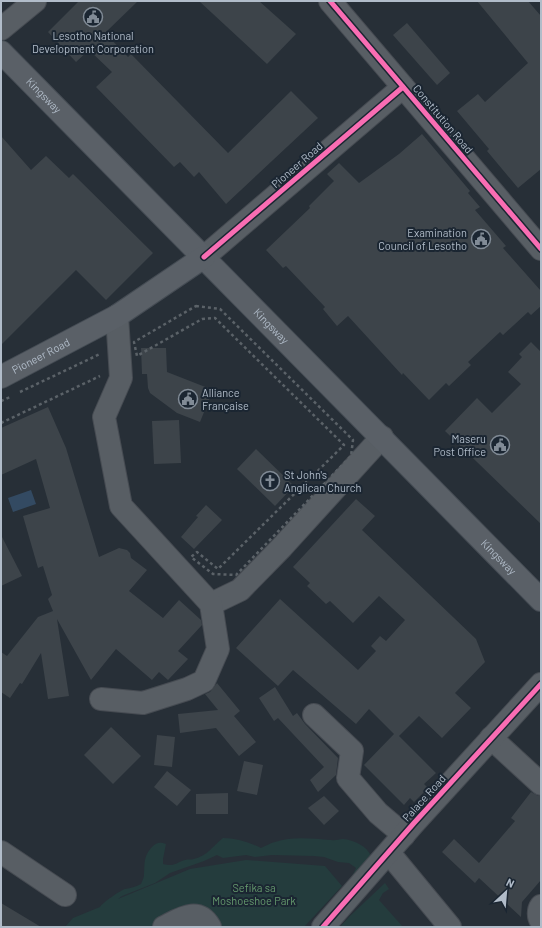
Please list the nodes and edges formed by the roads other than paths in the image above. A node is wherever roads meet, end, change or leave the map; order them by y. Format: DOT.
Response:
graph roads {
  1 [pos="35,1"];
  2 [pos="330,1"];
  3 [pos="1,29"];
  4 [pos="1,52"];
  5 [pos="403,87"];
  6 [pos="541,249"];
  7 [pos="204,257"];
  8 [pos="117,316"];
  9 [pos="1,377"];
  10 [pos="382,438"];
  11 [pos="541,600"];
  12 [pos="211,604"];
  13 [pos="541,684"];
  14 [pos="101,699"];
  15 [pos="314,715"];
  16 [pos="491,738"];
  17 [pos="541,784"];
  18 [pos="404,835"];
  19 [pos="1,852"];
  20 [pos="389,853"];
  21 [pos="65,896"];
  22 [pos="541,906"];
  23 [pos="541,921"];
  24 [pos="164,927"];
  25 [pos="210,927"];
  26 [pos="323,927"];
  27 [pos="450,927"];
  1 -- 3 [label="street"];
  2 -- 5 [label="street, Constitution Road"];
  4 -- 7 [label="main road, Kingsway"];
  5 -- 6 [label="street, Constitution Road"];
  5 -- 7 [label="street, Pioneer Road"];
  7 -- 8 [label="main road, Pioneer Road"];
  7 -- 10 [label="main road, Kingsway"];
  8 -- 9 [label="main road, Pioneer Road"];
  8 -- 12 [label="street"];
  10 -- 11 [label="main road, Kingsway"];
  10 -- 12 [label="street"];
  12 -- 14 [label="street"];
  13 -- 16 [label="street, Palace Road"];
  15 -- 18 [label="street"];
  16 -- 17 [label="street"];
  16 -- 18 [label="street, Palace Road"];
  18 -- 20 [label="street, Palace Road"];
  19 -- 21 [label="street"];
  20 -- 26 [label="street, Palace Road"];
  20 -- 27 [label="street"];
  22 -- 23 [label="street"];
  24 -- 25 [label="street"];
}
